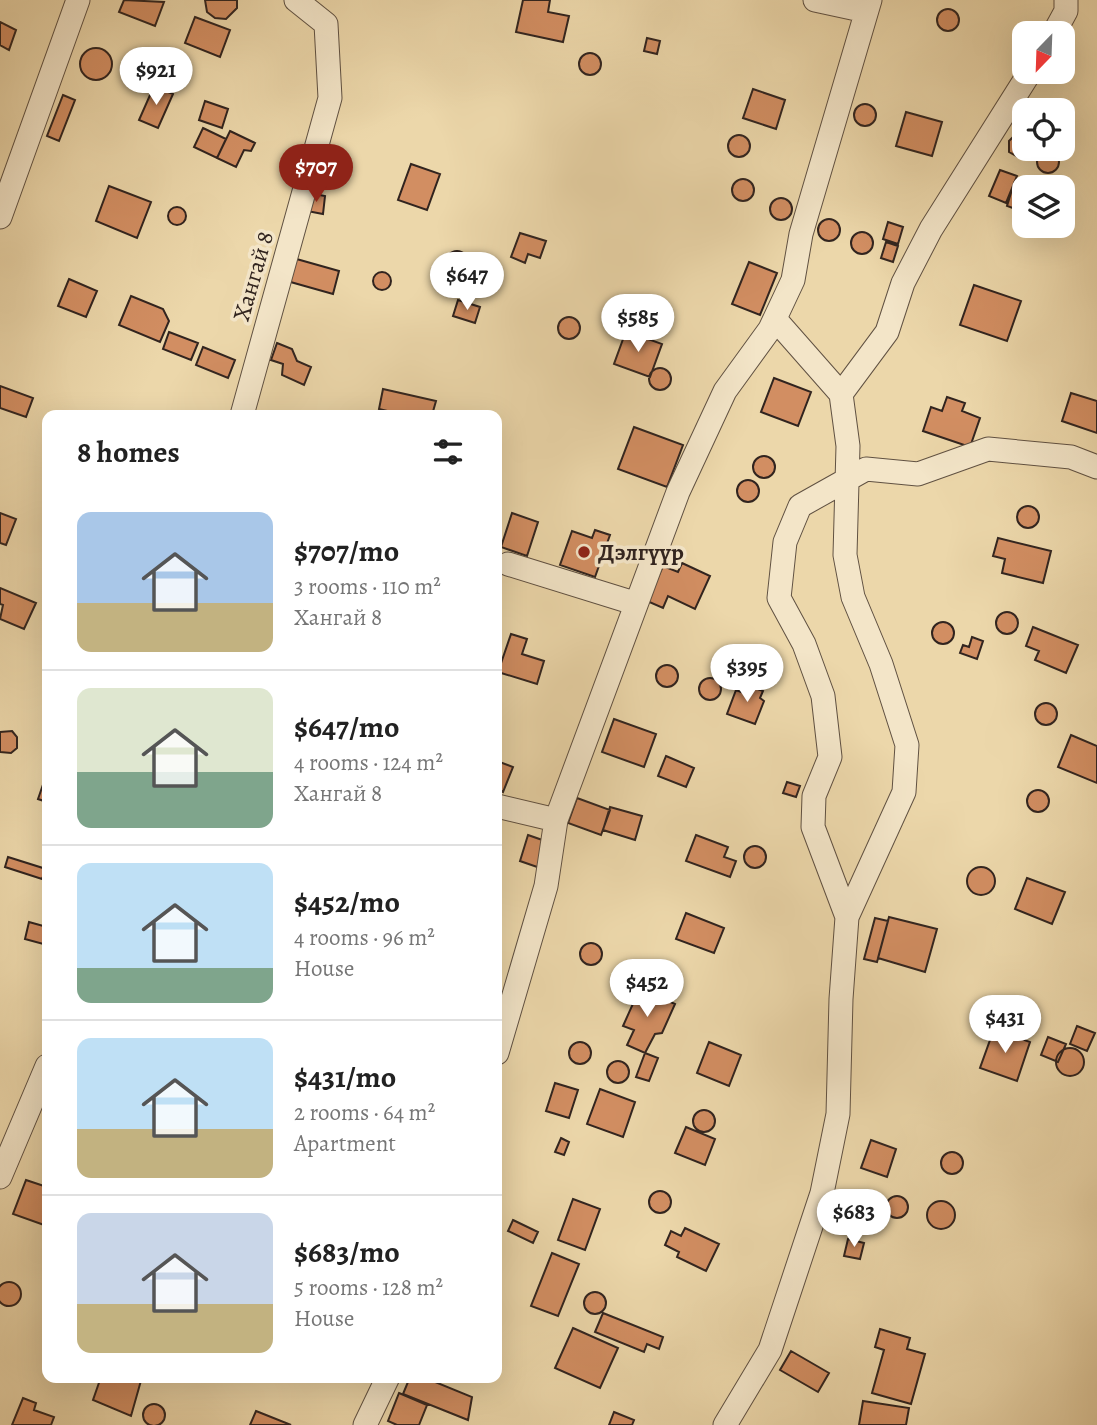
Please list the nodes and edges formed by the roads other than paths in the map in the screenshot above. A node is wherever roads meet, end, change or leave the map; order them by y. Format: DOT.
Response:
graph roads {
  1 [pos="78,0"];
  2 [pos="296,0"];
  3 [pos="815,0"];
  4 [pos="1066,0"];
  5 [pos="868,6"];
  6 [pos="1061,21"];
  7 [pos="1022,84"];
  8 [pos="0,217"];
  9 [pos="775,319"];
  10 [pos="841,394"];
  11 [pos="243,410"];
  12 [pos="1097,467"];
  13 [pos="846,481"];
  14 [pos="508,564"];
  15 [pos="634,603"];
  16 [pos="502,807"];
  17 [pos="556,820"];
  18 [pos="847,917"];
  19 [pos="502,1036"];
  20 [pos="42,1078"];
  21 [pos="0,1177"];
  22 [pos="384,1383"];
  23 [pos="365,1425"];
  24 [pos="725,1425"];
  1 -- 8 [label="street"];
  2 -- 11 [label="street, Хангай 8"];
  3 -- 5 [label="street"];
  4 -- 6 [label="street"];
  5 -- 9 [label="street"];
  7 -- 10 [label="street"];
  9 -- 10 [label="street"];
  9 -- 15 [label="street"];
  10 -- 13 [label="street"];
  12 -- 13 [label="street"];
  13 -- 18 [label="street"];
  13 -- 18 [label="street"];
  14 -- 15 [label="street"];
  15 -- 17 [label="street"];
  16 -- 17 [label="street"];
  17 -- 19 [label="street"];
  18 -- 24 [label="street"];
  20 -- 21 [label="street"];
  22 -- 23 [label="street"];
}
